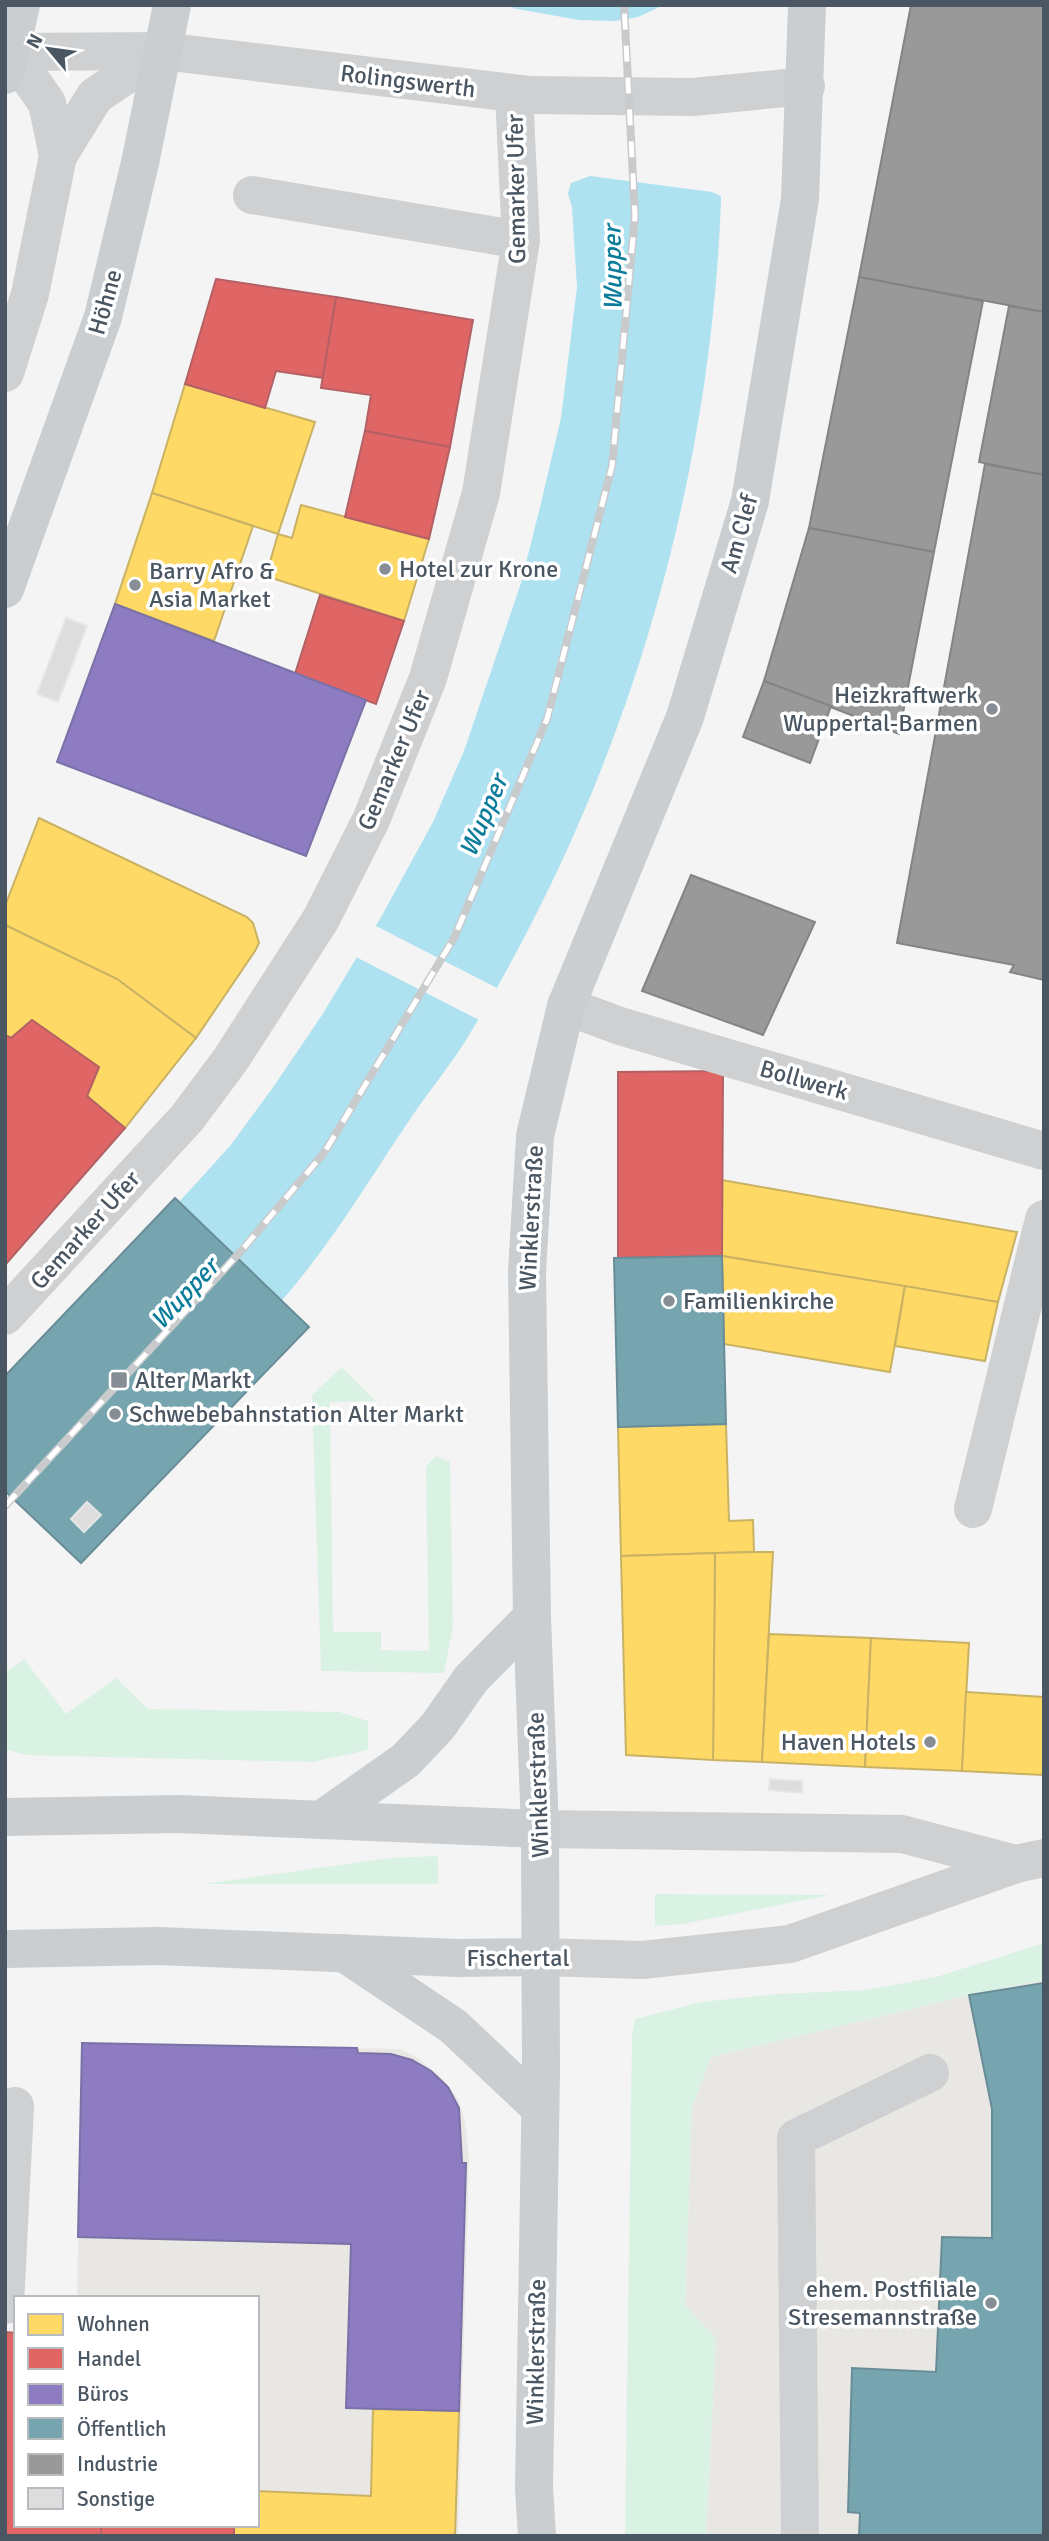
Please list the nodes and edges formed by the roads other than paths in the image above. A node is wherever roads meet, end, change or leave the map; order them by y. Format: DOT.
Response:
graph roads {
  1 [pos="172,5"];
  2 [pos="807,5"];
  3 [pos="12,37"];
  4 [pos="162,51"];
  5 [pos="806,86"];
  6 [pos="522,94"];
  7 [pos="58,156"];
  8 [pos="252,195"];
  9 [pos="521,240"];
  10 [pos="5,373"];
  11 [pos="5,589"];
  12 [pos="561,1021"];
  13 [pos="1044,1151"];
  14 [pos="1044,1219"];
  15 [pos="5,1316"];
  16 [pos="973,1509"];
  17 [pos="531,1617"];
  18 [pos="5,1788"];
  19 [pos="51,1814"];
  20 [pos="5,1817"];
  21 [pos="325,1818"];
  22 [pos="540,1829"];
  23 [pos="1030,1861"];
  24 [pos="5,1950"];
  25 [pos="343,1952"];
  26 [pos="540,1957"];
  27 [pos="930,2073"];
  28 [pos="15,2106"];
  29 [pos="540,2108"];
  30 [pos="5,2305"];
  31 [pos="537,2536"];
  32 [pos="800,2536"];
  1 -- 4 [label="main road, Höhne"];
  2 -- 5 [label="main road, Am Clef"];
  3 -- 4 [label="street, Rolingswerth"];
  3 -- 7 [label="street"];
  4 -- 6 [label="street, Rolingswerth"];
  4 -- 7 [label="street"];
  4 -- 11 [label="main road, Höhne"];
  5 -- 6 [label="street, Rolingswerth"];
  5 -- 12 [label="main road, Am Clef"];
  6 -- 9 [label="street, Gemarker Ufer"];
  7 -- 10 [label="street"];
  8 -- 9 [label="street"];
  9 -- 15 [label="street, Gemarker Ufer"];
  12 -- 13 [label="street, Bollwerk"];
  12 -- 17 [label="main road, Winklerstraße"];
  14 -- 16 [label="street"];
  17 -- 21 [label="main road"];
  17 -- 22 [label="main road, Winklerstraße"];
  18 -- 19 [label="main road"];
  19 -- 20 [label="main road, Fischertal"];
  19 -- 21 [label="main road, Fischertal"];
  21 -- 22 [label="main road, Fischertal"];
  22 -- 23 [label="street, Fischertal"];
  22 -- 26 [label="main road, Winklerstraße"];
  23 -- 26 [label="street, Fischertal"];
  24 -- 25 [label="main road, Fischertal"];
  25 -- 26 [label="main road, Fischertal"];
  25 -- 29 [label="main road"];
  26 -- 29 [label="main road, Winklerstraße"];
  27 -- 32 [label="street"];
  28 -- 30 [label="street"];
  29 -- 31 [label="main road, Winklerstraße"];
}
